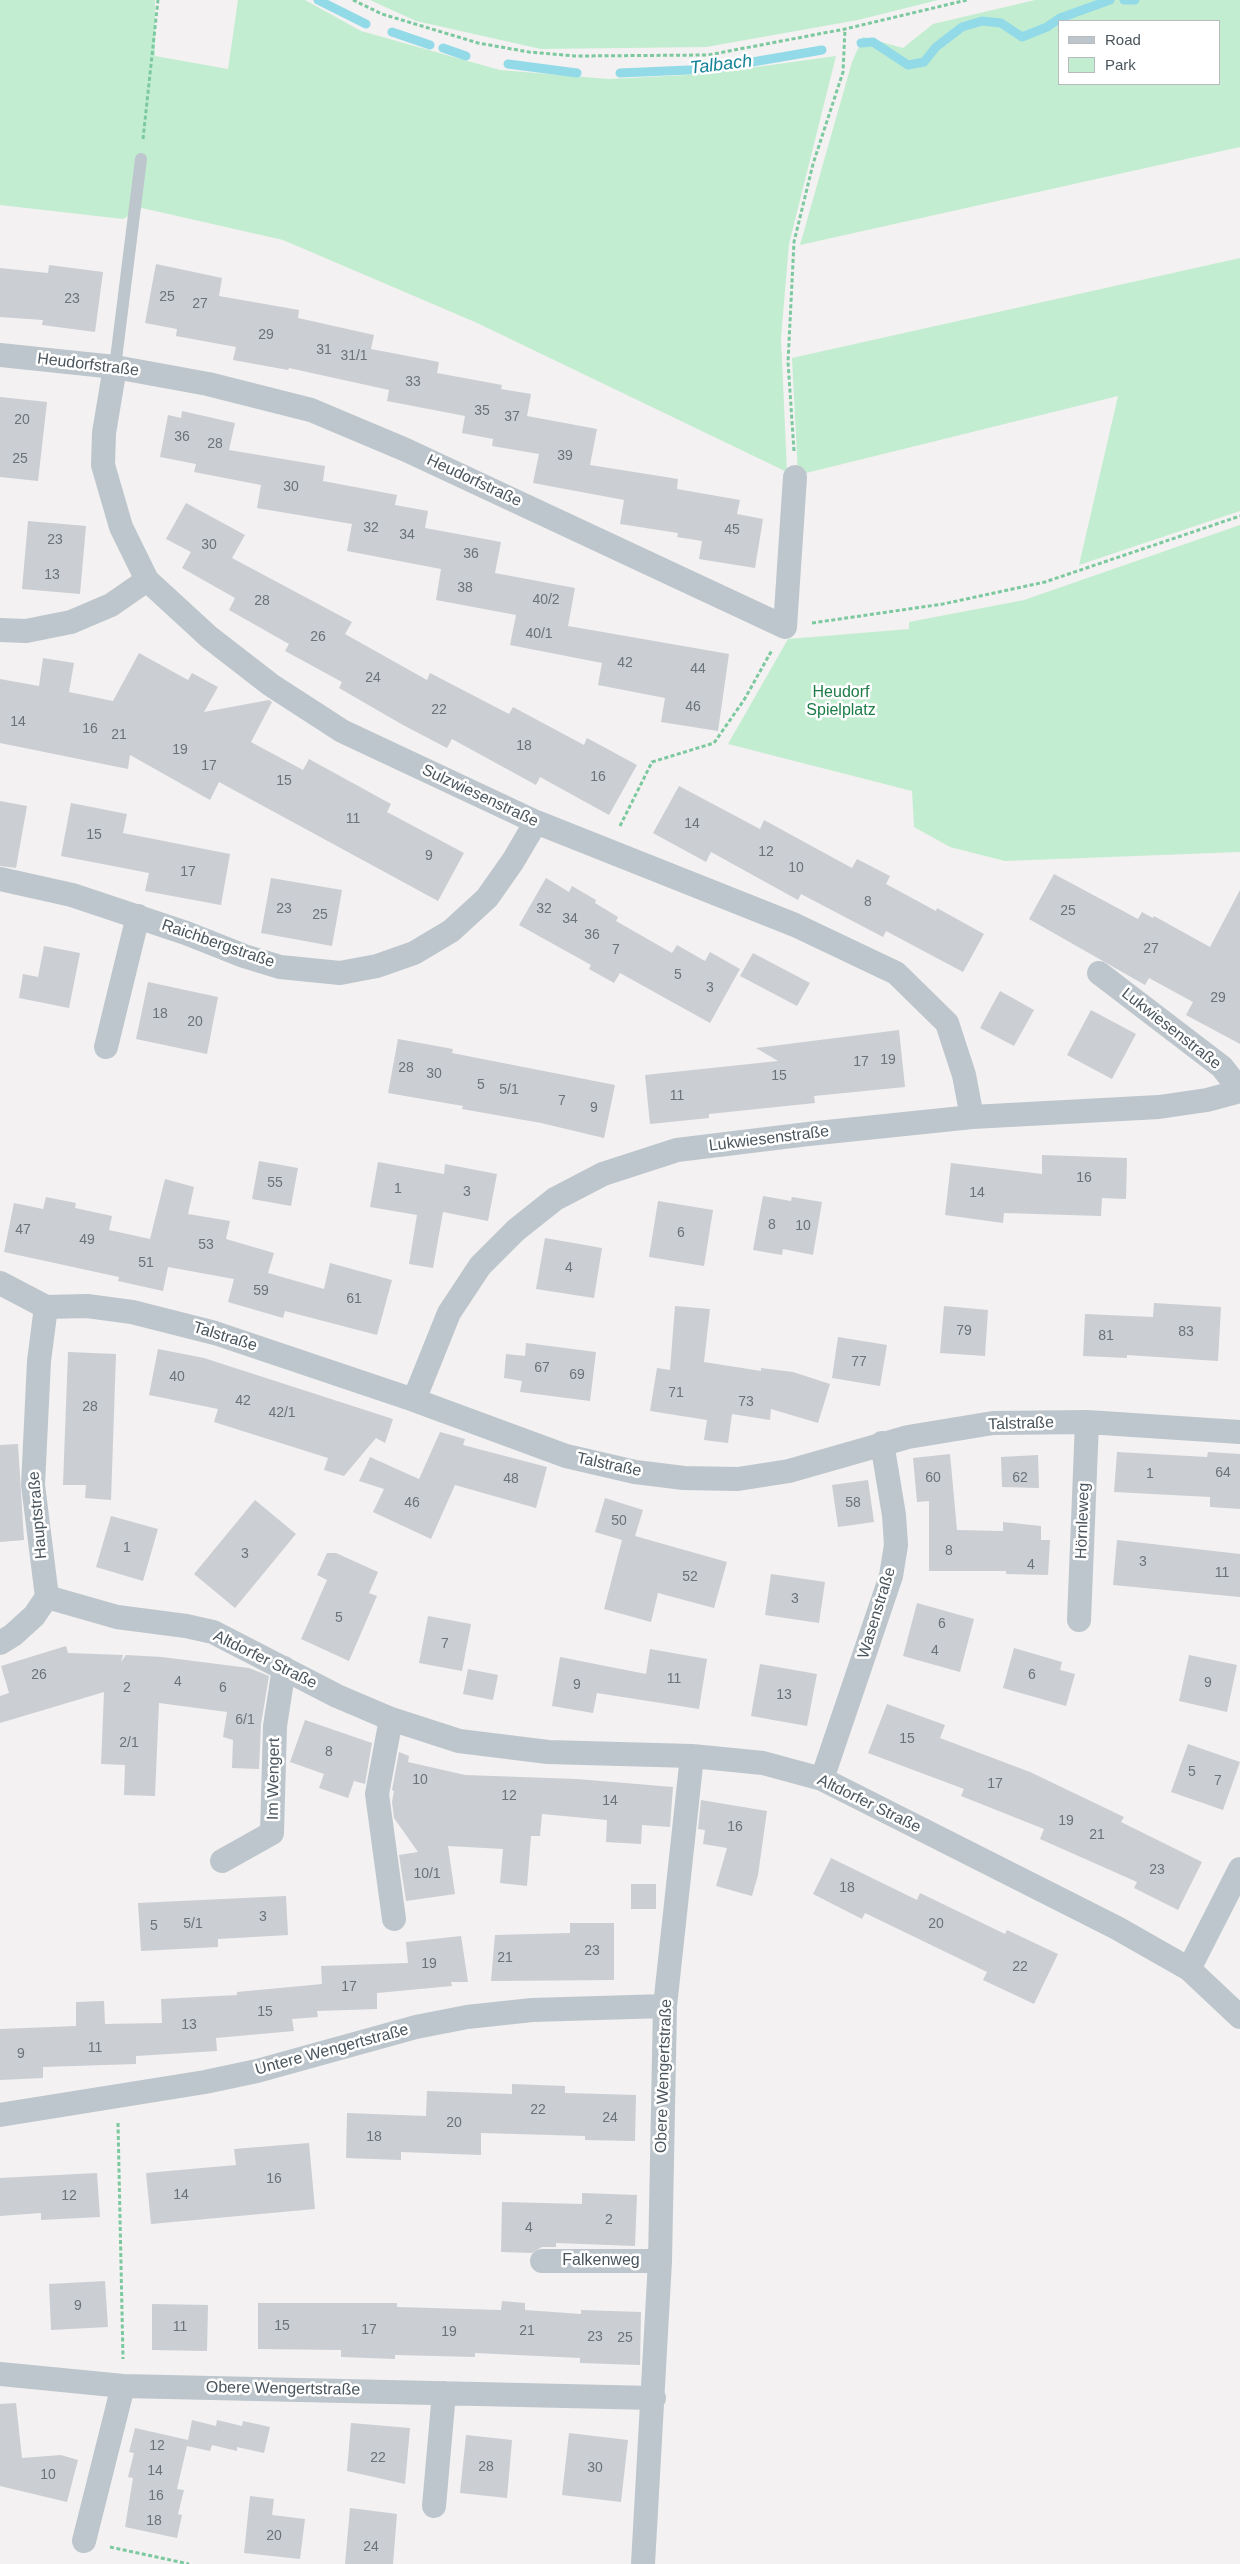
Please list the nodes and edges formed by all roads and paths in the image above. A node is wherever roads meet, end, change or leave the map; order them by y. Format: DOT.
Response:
graph roads {
  1 [pos="158,0"];
  2 [pos="353,0"];
  3 [pos="967,0"];
  4 [pos="845,29"];
  5 [pos="141,159"];
  6 [pos="0,354"];
  7 [pos="115,367"];
  8 [pos="796,477"];
  9 [pos="1240,516"];
  10 [pos="147,580"];
  11 [pos="785,627"];
  12 [pos="0,630"];
  13 [pos="536,822"];
  14 [pos="608,852"];
  15 [pos="0,879"];
  16 [pos="138,916"];
  17 [pos="1099,973"];
  18 [pos="106,1047"];
  19 [pos="1240,1090"];
  20 [pos="972,1117"];
  21 [pos="0,1283"];
  22 [pos="46,1307"];
  23 [pos="414,1400"];
  24 [pos="1087,1422"];
  25 [pos="1240,1432"];
  26 [pos="882,1443"];
  27 [pos="47,1598"];
  28 [pos="1078,1620"];
  29 [pos="0,1643"];
  30 [pos="284,1668"];
  31 [pos="391,1719"];
  32 [pos="692,1756"];
  33 [pos="822,1779"];
  34 [pos="222,1861"];
  35 [pos="1240,1869"];
  36 [pos="394,1919"];
  37 [pos="1189,1969"];
  38 [pos="665,2006"];
  39 [pos="1240,2017"];
  40 [pos="118,2095"];
  41 [pos="0,2115"];
  42 [pos="542,2261"];
  43 [pos="660,2261"];
  44 [pos="0,2374"];
  45 [pos="123,2386"];
  46 [pos="444,2393"];
  47 [pos="654,2398"];
  48 [pos="434,2506"];
  49 [pos="84,2541"];
  50 [pos="189,2564"];
  51 [pos="643,2564"];
  1 -- 5 [label="path"];
  2 -- 4 [label="path"];
  3 -- 4 [label="path"];
  4 -- 8 [label="path"];
  5 -- 7 [label="lane"];
  6 -- 7 [label="street, Heudorfstraße"];
  7 -- 10 [label="street, Sulzwiesenstraße"];
  7 -- 11 [label="street, Heudorfstraße"];
  8 -- 11 [label="street"];
  9 -- 11 [label="path"];
  10 -- 12 [label="street"];
  10 -- 13 [label="street, Sulzwiesenstraße"];
  11 -- 14 [label="path"];
  13 -- 14 [label="street, Sulzwiesenstraße"];
  13 -- 16 [label="street, Raichbergstraße"];
  14 -- 20 [label="street, Sulzwiesenstraße"];
  15 -- 16 [label="street, Raichbergstraße"];
  16 -- 18 [label="street"];
  17 -- 19 [label="street, Lukwiesenstraße"];
  19 -- 20 [label="street, Lukwiesenstraße"];
  20 -- 23 [label="street, Lukwiesenstraße"];
  21 -- 22 [label="street, Talstraße"];
  22 -- 23 [label="street, Talstraße"];
  22 -- 27 [label="street, Hauptstraße"];
  23 -- 26 [label="street, Talstraße"];
  24 -- 25 [label="street, Talstraße"];
  24 -- 26 [label="street, Talstraße"];
  24 -- 28 [label="street, Hörnleweg"];
  26 -- 33 [label="street, Wasenstraße"];
  27 -- 29 [label="street"];
  27 -- 30 [label="street, Altdorfer Straße"];
  30 -- 31 [label="street, Altdorfer Straße"];
  30 -- 34 [label="street, Im Wengert"];
  31 -- 32 [label="street, Altdorfer Straße"];
  31 -- 36 [label="street"];
  32 -- 33 [label="street, Altdorfer Straße"];
  32 -- 38 [label="street, Obere Wengertstraße"];
  33 -- 37 [label="street, Altdorfer Straße"];
  35 -- 37 [label="street"];
  37 -- 39 [label="street, Altdorfer Straße"];
  38 -- 40 [label="street, Untere Wengertstraße"];
  38 -- 43 [label="street, Obere Wengertstraße"];
  40 -- 41 [label="street, Untere Wengertstraße"];
  40 -- 45 [label="path"];
  42 -- 43 [label="street, Falkenweg"];
  43 -- 47 [label="street, Obere Wengertstraße"];
  44 -- 45 [label="street, Obere Wengertstraße"];
  45 -- 46 [label="street, Obere Wengertstraße"];
  45 -- 49 [label="street"];
  46 -- 47 [label="street, Obere Wengertstraße"];
  46 -- 48 [label="street"];
  47 -- 51 [label="street, Obere Wengertstraße"];
  49 -- 50 [label="path"];
}
